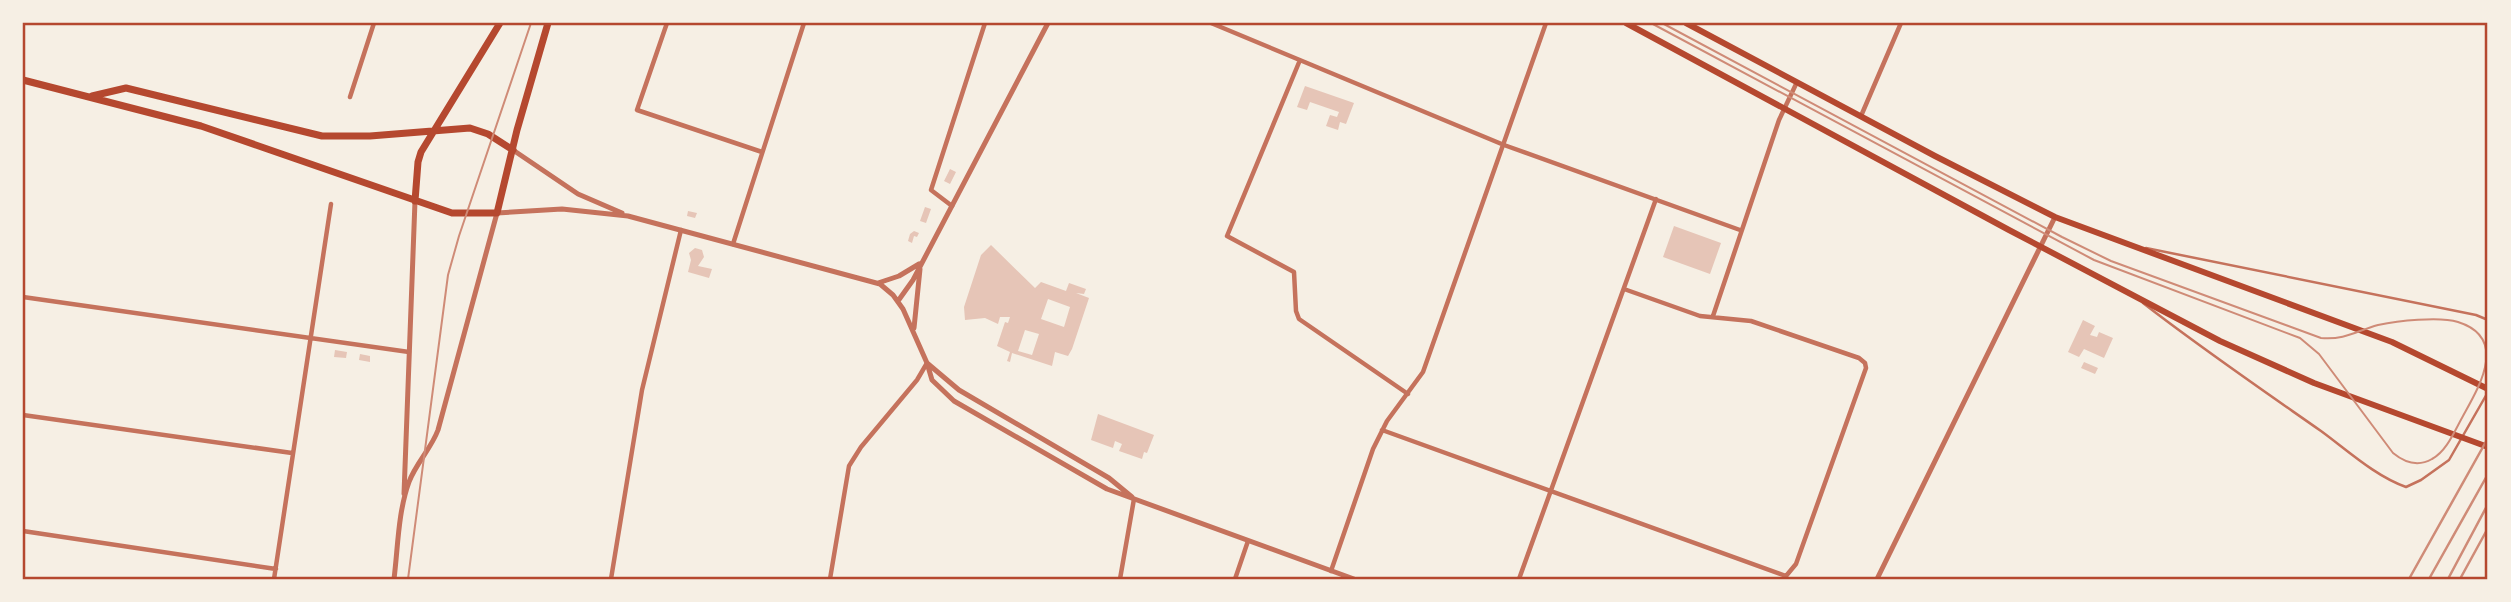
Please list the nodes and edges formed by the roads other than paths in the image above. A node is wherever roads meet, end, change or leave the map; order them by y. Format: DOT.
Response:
graph roads {
  1 [pos="374,23"];
  2 [pos="500,23"];
  3 [pos="548,23"];
  4 [pos="667,23"];
  5 [pos="804,23"];
  6 [pos="985,23"];
  7 [pos="1048,23"];
  8 [pos="1212,23"];
  9 [pos="1546,23"];
  10 [pos="1626,23"];
  11 [pos="1686,23"];
  12 [pos="1901,23"];
  13 [pos="1300,60"];
  14 [pos="23,80"];
  15 [pos="1797,82"];
  16 [pos="350,96"];
  17 [pos="88,97"];
  18 [pos="1784,107"];
  19 [pos="1861,116"];
  20 [pos="433,131"];
  21 [pos="1504,145"];
  22 [pos="513,150"];
  23 [pos="762,152"];
  24 [pos="1656,199"];
  25 [pos="415,201"];
  26 [pos="331,204"];
  27 [pos="952,206"];
  28 [pos="496,213"];
  29 [pos="628,216"];
  30 [pos="2055,217"];
  31 [pos="681,230"];
  32 [pos="1741,230"];
  33 [pos="2122,243"];
  34 [pos="733,244"];
  35 [pos="2041,246"];
  36 [pos="923,259"];
  37 [pos="878,283"];
  38 [pos="1624,289"];
  39 [pos="2129,293"];
  40 [pos="23,297"];
  41 [pos="898,301"];
  42 [pos="1713,316"];
  43 [pos="2488,320"];
  44 [pos="913,332"];
  45 [pos="311,338"];
  46 [pos="409,352"];
  47 [pos="927,363"];
  48 [pos="2488,391"];
  49 [pos="1408,394"];
  50 [pos="23,415"];
  51 [pos="1382,430"];
  52 [pos="2488,447"];
  53 [pos="292,453"];
  54 [pos="405,457"];
  55 [pos="418,465"];
  56 [pos="1550,492"];
  57 [pos="404,497"];
  58 [pos="1135,499"];
  59 [pos="23,531"];
  60 [pos="1248,541"];
  61 [pos="276,569"];
  62 [pos="1331,571"];
  63 [pos="274,579"];
  64 [pos="394,579"];
  65 [pos="611,579"];
  66 [pos="830,579"];
  67 [pos="1120,579"];
  68 [pos="1234,579"];
  69 [pos="1354,579"];
  70 [pos="1519,579"];
  71 [pos="1877,579"];
  1 -- 16 [label="street"];
  2 -- 20 [label="main road"];
  3 -- 22 [label="main road"];
  4 -- 23 [label="street"];
  5 -- 23 [label="street"];
  6 -- 27 [label="street"];
  7 -- 27 [label="street"];
  8 -- 13 [label="street"];
  9 -- 21 [label="street"];
  10 -- 18 [label="main road"];
  11 -- 15 [label="main road"];
  12 -- 19 [label="street"];
  13 -- 21 [label="street"];
  13 -- 49 [label="street"];
  14 -- 17 [label="main road"];
  15 -- 18 [label="street"];
  15 -- 19 [label="main road"];
  17 -- 20 [label="main road"];
  17 -- 25 [label="main road"];
  18 -- 32 [label="street"];
  18 -- 35 [label="main road"];
  19 -- 30 [label="main road"];
  20 -- 22 [label="main road"];
  20 -- 25 [label="main road"];
  21 -- 24 [label="street"];
  21 -- 49 [label="street"];
  22 -- 28 [label="main road"];
  22 -- 29 [label="street"];
  23 -- 34 [label="street"];
  24 -- 32 [label="street"];
  24 -- 38 [label="street"];
  25 -- 28 [label="main road"];
  25 -- 46 [label="street"];
  26 -- 45 [label="street"];
  27 -- 36 [label="street"];
  28 -- 29 [label="street"];
  28 -- 55 [label="street"];
  29 -- 31 [label="street"];
  30 -- 33 [label="main road"];
  30 -- 35 [label="street"];
  31 -- 34 [label="street"];
  31 -- 65 [label="street"];
  32 -- 42 [label="street"];
  33 -- 43 [label="lane"];
  33 -- 48 [label="main road"];
  34 -- 37 [label="street"];
  35 -- 39 [label="main road"];
  35 -- 71 [label="street"];
  36 -- 37 [label="street"];
  36 -- 41 [label="street"];
  36 -- 44 [label="street"];
  37 -- 41 [label="street"];
  38 -- 56 [label="street"];
  38 -- 56 [label="street"];
  39 -- 48 [label="lane"];
  39 -- 52 [label="main road"];
  40 -- 45 [label="street"];
  41 -- 44 [label="street"];
  44 -- 47 [label="street"];
  45 -- 46 [label="street"];
  45 -- 53 [label="street"];
  46 -- 54 [label="street"];
  47 -- 58 [label="street"];
  47 -- 58 [label="street"];
  47 -- 66 [label="street"];
  49 -- 51 [label="street"];
  50 -- 53 [label="street"];
  51 -- 56 [label="street"];
  51 -- 62 [label="street"];
  53 -- 61 [label="street"];
  54 -- 55 [label="street"];
  54 -- 57 [label="street"];
  55 -- 57 [label="street"];
  56 -- 70 [label="street"];
  57 -- 64 [label="street"];
  58 -- 60 [label="street"];
  58 -- 67 [label="street"];
  59 -- 61 [label="street"];
  60 -- 62 [label="street"];
  60 -- 68 [label="street"];
  61 -- 63 [label="street"];
  62 -- 69 [label="street"];
}
